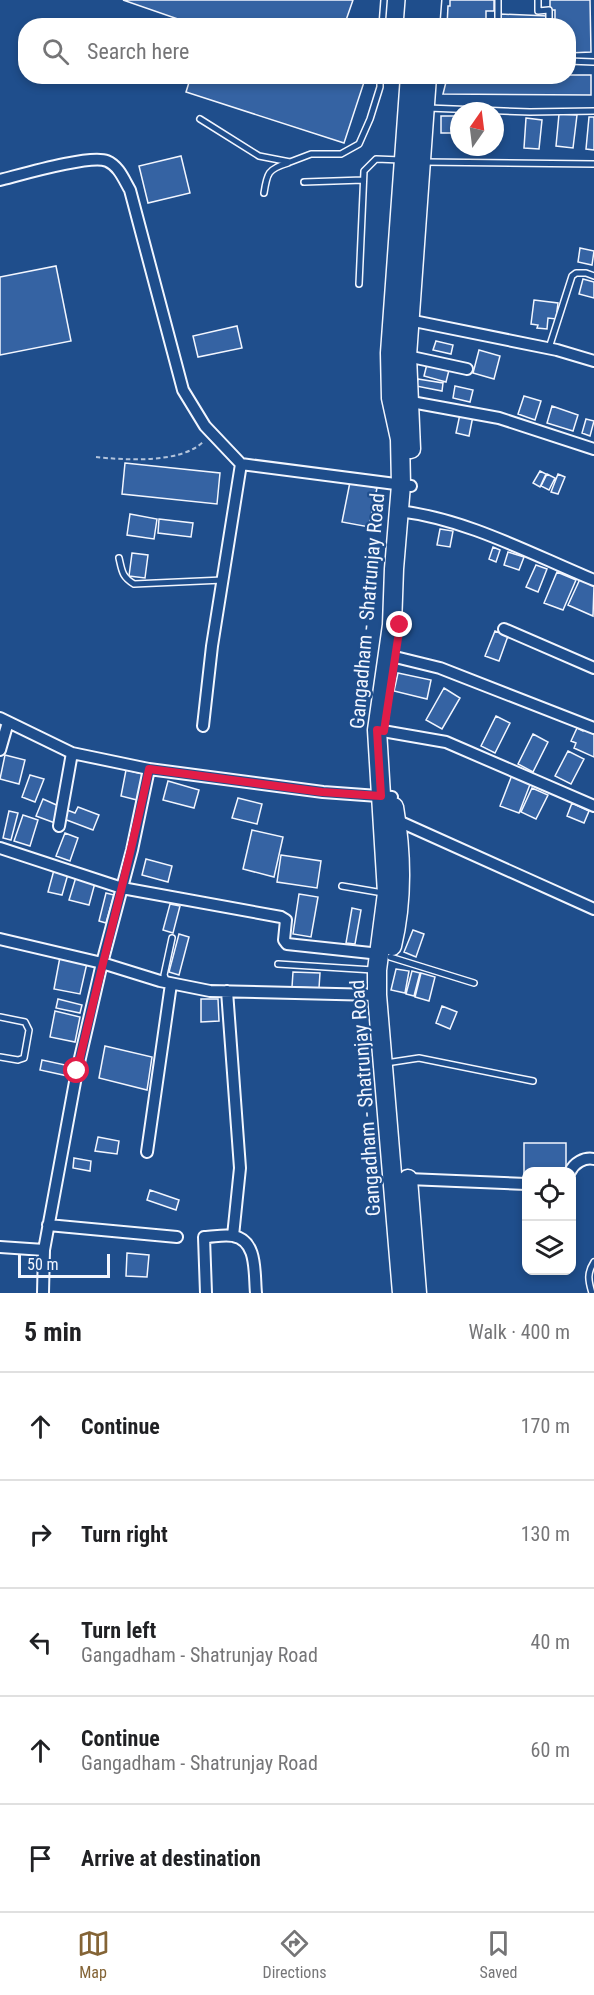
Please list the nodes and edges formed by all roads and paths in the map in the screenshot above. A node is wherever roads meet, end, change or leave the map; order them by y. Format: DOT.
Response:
graph roads {
  1 [pos="384,0"];
  2 [pos="415,0"];
  3 [pos="432,0"];
  4 [pos="498,0"];
  5 [pos="538,0"];
  6 [pos="383,18"];
  7 [pos="414,18"];
  8 [pos="431,18"];
  9 [pos="498,18"];
  10 [pos="549,18"];
  11 [pos="576,62"];
  12 [pos="594,62"];
  13 [pos="380,84"];
  14 [pos="409,84"];
  15 [pos="426,84"];
  16 [pos="425,108"];
  17 [pos="594,111"];
  18 [pos="200,119"];
  19 [pos="402,160"];
  20 [pos="290,162"];
  21 [pos="422,162"];
  22 [pos="594,164"];
  23 [pos="0,180"];
  24 [pos="363,180"];
  25 [pos="304,182"];
  26 [pos="264,193"];
  27 [pos="594,276"];
  28 [pos="359,284"];
  29 [pos="401,318"];
  30 [pos="549,348"];
  31 [pos="407,356"];
  32 [pos="594,361"];
  33 [pos="467,369"];
  34 [pos="400,400"];
  35 [pos="212,433"];
  36 [pos="594,449"];
  37 [pos="96,458"];
  38 [pos="241,464"];
  39 [pos="406,485"];
  40 [pos="404,512"];
  41 [pos="119,558"];
  42 [pos="223,580"];
  43 [pos="594,580"];
  44 [pos="504,629"];
  45 [pos="391,656"];
  46 [pos="594,668"];
  47 [pos="4,720"];
  48 [pos="203,726"];
  49 [pos="594,728"];
  50 [pos="381,730"];
  51 [pos="0,750"];
  52 [pos="72,753"];
  53 [pos="149,769"];
  54 [pos="386,797"];
  55 [pos="594,806"];
  56 [pos="396,820"];
  57 [pos="59,826"];
  58 [pos="0,848"];
  59 [pos="342,886"];
  60 [pos="122,888"];
  61 [pos="387,893"];
  62 [pos="594,909"];
  63 [pos="172,938"];
  64 [pos="0,939"];
  65 [pos="382,960"];
  66 [pos="102,963"];
  67 [pos="278,964"];
  68 [pos="169,983"];
  69 [pos="474,983"];
  70 [pos="227,991"];
  71 [pos="382,1002"];
  72 [pos="0,1017"];
  73 [pos="0,1057"];
  74 [pos="384,1063"];
  75 [pos="533,1081"];
  76 [pos="147,1152"];
  77 [pos="594,1159"];
  78 [pos="572,1167"];
  79 [pos="402,1172"];
  80 [pos="522,1184"];
  81 [pos="48,1225"];
  82 [pos="233,1236"];
  83 [pos="177,1237"];
  84 [pos="0,1247"];
  85 [pos="44,1250"];
  86 [pos="594,1262"];
  87 [pos="43,1293"];
  88 [pos="206,1293"];
  89 [pos="256,1293"];
  90 [pos="402,1293"];
  91 [pos="417,1293"];
  92 [pos="592,1293"];
  1 -- 6 [label="lane"];
  2 -- 7 [label="main road"];
  3 -- 8 [label="main road"];
  4 -- 9 [label="lane"];
  5 -- 10 [label="lane"];
  11 -- 12 [label="lane"];
  13 -- 20 [label="lane"];
  14 -- 19 [label="main road, Gangadham - Shatrunjay Road"];
  15 -- 16 [label="main road, Gangadham - Shatrunjay Road"];
  16 -- 17 [label="lane"];
  16 -- 21 [label="main road, Gangadham - Shatrunjay Road"];
  18 -- 20 [label="lane"];
  19 -- 21 [label="street"];
  19 -- 24 [label="lane"];
  19 -- 29 [label="main road, Gangadham - Shatrunjay Road"];
  20 -- 26 [label="lane"];
  21 -- 22 [label="lane"];
  21 -- 29 [label="main road, Gangadham - Shatrunjay Road"];
  23 -- 35 [label="street"];
  24 -- 25 [label="lane"];
  24 -- 28 [label="lane"];
  27 -- 30 [label="lane"];
  29 -- 30 [label="street"];
  29 -- 31 [label="main road, Gangadham - Shatrunjay Road"];
  29 -- 34 [label="main road, Gangadham - Shatrunjay Road"];
  30 -- 32 [label="street"];
  31 -- 33 [label="street"];
  31 -- 34 [label="main road, Gangadham - Shatrunjay Road"];
  34 -- 36 [label="street"];
  34 -- 39 [label="main road, Gangadham - Shatrunjay Road"];
  35 -- 37 [label="path"];
  35 -- 38 [label="street"];
  38 -- 39 [label="street"];
  38 -- 42 [label="street"];
  39 -- 40 [label="main road, Gangadham - Shatrunjay Road"];
  40 -- 43 [label="street"];
  40 -- 45 [label="main road, Gangadham - Shatrunjay Road"];
  41 -- 42 [label="lane"];
  42 -- 48 [label="street"];
  44 -- 46 [label="street"];
  45 -- 49 [label="street"];
  45 -- 50 [label="main road, Gangadham - Shatrunjay Road"];
  47 -- 51 [label="street"];
  47 -- 52 [label="street"];
  50 -- 54 [label="main road, Gangadham - Shatrunjay Road"];
  50 -- 55 [label="street"];
  52 -- 53 [label="street"];
  52 -- 57 [label="street"];
  53 -- 54 [label="street"];
  53 -- 60 [label="street"];
  54 -- 56 [label="main road, Gangadham - Shatrunjay Road"];
  54 -- 61 [label="main road, Gangadham - Shatrunjay Road"];
  56 -- 62 [label="street"];
  56 -- 65 [label="main road, Gangadham - Shatrunjay Road"];
  58 -- 60 [label="street"];
  59 -- 61 [label="lane"];
  60 -- 65 [label="street"];
  60 -- 66 [label="street"];
  61 -- 65 [label="main road, Gangadham - Shatrunjay Road"];
  63 -- 68 [label="lane"];
  64 -- 66 [label="street"];
  65 -- 67 [label="lane"];
  65 -- 69 [label="lane"];
  65 -- 71 [label="main road, Gangadham - Shatrunjay Road"];
  66 -- 68 [label="street"];
  66 -- 81 [label="street"];
  68 -- 70 [label="street"];
  68 -- 76 [label="street"];
  70 -- 71 [label="street"];
  70 -- 82 [label="street"];
  71 -- 74 [label="main road, Gangadham - Shatrunjay Road"];
  72 -- 73 [label="lane"];
  74 -- 75 [label="lane"];
  74 -- 79 [label="main road, Gangadham - Shatrunjay Road"];
  77 -- 78 [label="street"];
  79 -- 80 [label="street"];
  79 -- 90 [label="main road, Gangadham - Shatrunjay Road"];
  79 -- 91 [label="main road, Gangadham - Shatrunjay Road"];
  81 -- 83 [label="street"];
  81 -- 85 [label="street"];
  82 -- 88 [label="street"];
  82 -- 89 [label="street"];
  84 -- 85 [label="street"];
  85 -- 87 [label="street"];
  86 -- 92 [label="lane"];
}
